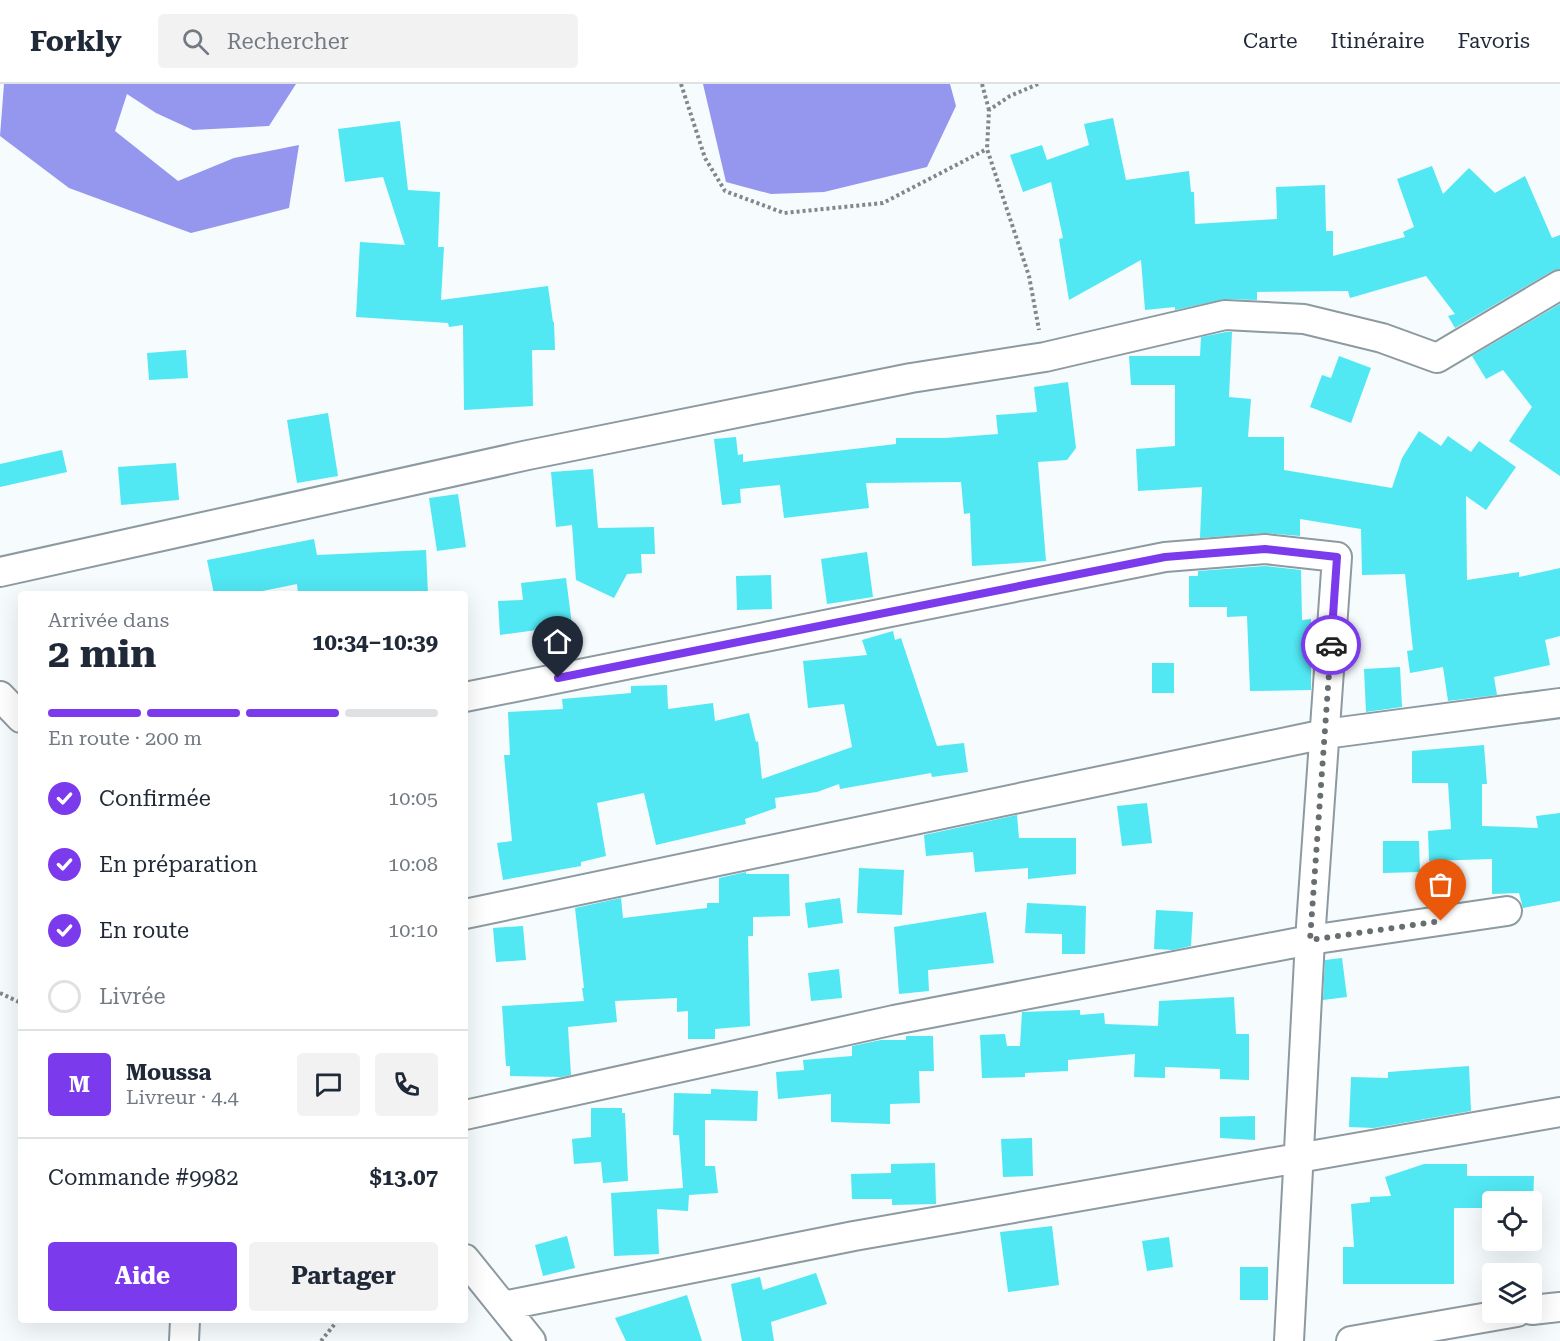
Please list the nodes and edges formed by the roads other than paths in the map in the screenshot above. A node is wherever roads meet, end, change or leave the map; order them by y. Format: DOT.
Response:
graph roads {
  1 [pos="1560,285"];
  2 [pos="0,572"];
  3 [pos="0,696"];
  4 [pos="468,696"];
  5 [pos="1560,703"];
  6 [pos="18,715"];
  7 [pos="1325,734"];
  8 [pos="1507,911"];
  9 [pos="468,913"];
  10 [pos="1310,940"];
  11 [pos="1560,1112"];
  12 [pos="468,1114"];
  13 [pos="1298,1158"];
  14 [pos="468,1263"];
  15 [pos="503,1306"];
  16 [pos="1560,1307"];
  17 [pos="1542,1309"];
  18 [pos="1482,1318"];
  19 [pos="185,1323"];
  20 [pos="184,1341"];
  21 [pos="531,1341"];
  22 [pos="1289,1341"];
  23 [pos="1351,1341"];
  1 -- 2 [label="street"];
  3 -- 6 [label="street"];
  4 -- 7 [label="street"];
  5 -- 7 [label="street"];
  7 -- 9 [label="street"];
  7 -- 10 [label="street"];
  8 -- 10 [label="street"];
  10 -- 12 [label="street"];
  10 -- 13 [label="street"];
  11 -- 13 [label="street"];
  13 -- 15 [label="street"];
  13 -- 22 [label="street"];
  14 -- 15 [label="street"];
  15 -- 21 [label="street"];
  16 -- 17 [label="street"];
  18 -- 23 [label="street"];
  19 -- 20 [label="street"];
}
